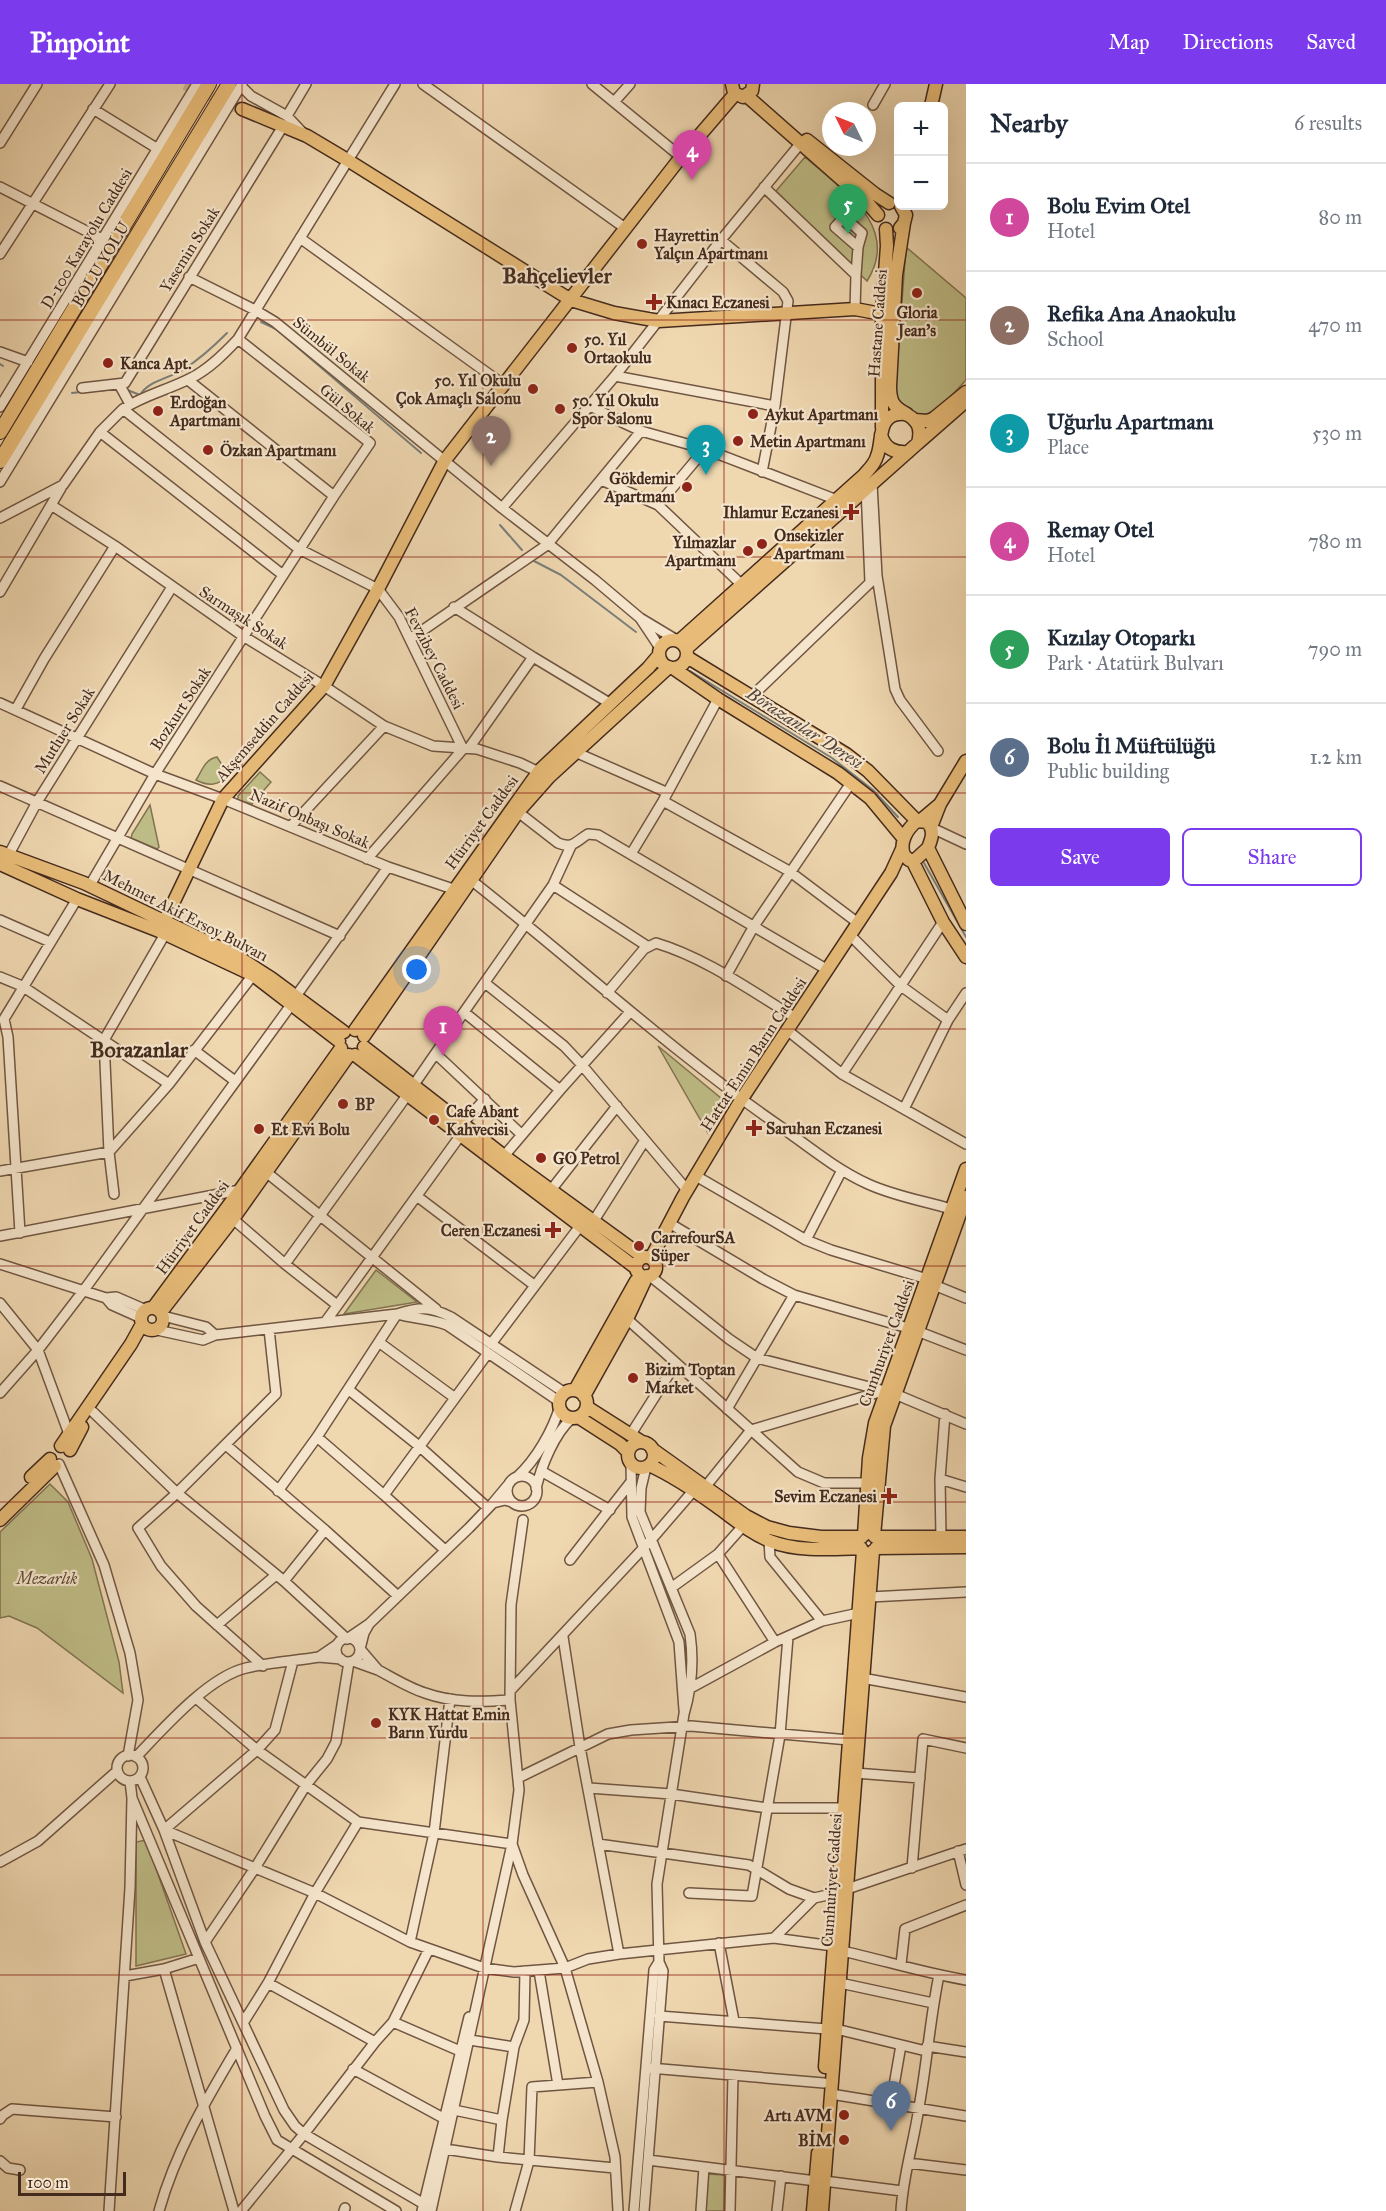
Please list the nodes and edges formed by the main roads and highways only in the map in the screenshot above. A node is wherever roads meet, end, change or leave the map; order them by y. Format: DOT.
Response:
graph roads {
  1 [pos="209,84"];
  2 [pos="936,84"];
  3 [pos="237,85"];
  4 [pos="740,88"];
  5 [pos="932,102"];
  6 [pos="242,109"];
  7 [pos="894,204"];
  8 [pos="894,207"];
  9 [pos="899,210"];
  10 [pos="900,210"];
  11 [pos="878,215"];
  12 [pos="886,228"];
  13 [pos="883,299"];
  14 [pos="571,300"];
  15 [pos="855,309"];
  16 [pos="882,314"];
  17 [pos="966,392"];
  18 [pos="966,401"];
  19 [pos="913,418"];
  20 [pos="881,431"];
  21 [pos="0,432"];
  22 [pos="918,443"];
  23 [pos="908,452"];
  24 [pos="0,461"];
  25 [pos="682,646"];
  26 [pos="659,652"];
  27 [pos="671,668"];
  28 [pos="964,768"];
  29 [pos="544,774"];
  30 [pos="925,824"];
  31 [pos="903,844"];
  32 [pos="928,848"];
  33 [pos="3,858"];
  34 [pos="911,860"];
  35 [pos="891,873"];
  36 [pos="165,920"];
  37 [pos="966,924"];
  38 [pos="966,957"];
  39 [pos="294,1001"];
  40 [pos="351,1043"];
  41 [pos="461,1130"];
  42 [pos="966,1169"];
  43 [pos="962,1204"];
  44 [pos="647,1258"];
  45 [pos="643,1274"];
  46 [pos="151,1319"];
  47 [pos="890,1392"];
  48 [pos="572,1399"];
  49 [pos="575,1417"];
  50 [pos="647,1445"];
  51 [pos="65,1448"];
  52 [pos="630,1458"];
  53 [pos="55,1463"];
  54 [pos="647,1466"];
  55 [pos="700,1488"];
  56 [pos="0,1508"];
  57 [pos="0,1520"];
  58 [pos="966,1537"];
  59 [pos="868,1543"];
  60 [pos="966,1547"];
  61 [pos="842,1891"];
  62 [pos="838,1949"];
  63 [pos="831,2029"];
  64 [pos="820,2181"];
  65 [pos="813,2211"];
  66 [pos="822,2211"];
  1 -- 21 [label="highway"];
  2 -- 5 [label="main road"];
  3 -- 24 [label="highway, BOLU YOLU"];
  4 -- 7 [label="main road"];
  4 -- 11 [label="main road"];
  4 -- 14 [label="main road, Akşemseddin Caddesi"];
  6 -- 14 [label="main road"];
  8 -- 11 [label="main road"];
  9 -- 12 [label="main road"];
  10 -- 19 [label="main road, Hastane Caddesi"];
  11 -- 12 [label="main road"];
  12 -- 13 [label="main road, Hastane Caddesi"];
  13 -- 15 [label="main road"];
  13 -- 16 [label="main road, Hastane Caddesi"];
  14 -- 15 [label="main road"];
  14 -- 36 [label="main road, Akşemseddin Caddesi"];
  15 -- 16 [label="main road"];
  16 -- 20 [label="main road, Hastane Caddesi"];
  17 -- 19 [label="main road"];
  18 -- 22 [label="main road"];
  19 -- 20 [label="main road"];
  19 -- 22 [label="main road"];
  20 -- 23 [label="main road"];
  20 -- 25 [label="main road"];
  22 -- 23 [label="main road"];
  23 -- 25 [label="main road"];
  25 -- 26 [label="main road"];
  25 -- 27 [label="main road"];
  25 -- 30 [label="main road"];
  26 -- 27 [label="main road"];
  26 -- 29 [label="main road, Hürriyet Caddesi"];
  27 -- 29 [label="main road, Hürriyet Caddesi"];
  27 -- 31 [label="main road"];
  28 -- 30 [label="main road"];
  29 -- 40 [label="main road, Hürriyet Caddesi"];
  29 -- 40 [label="main road, Hürriyet Caddesi"];
  30 -- 31 [label="main road"];
  30 -- 32 [label="main road"];
  31 -- 34 [label="main road"];
  31 -- 35 [label="main road"];
  32 -- 34 [label="main road"];
  32 -- 37 [label="main road"];
  33 -- 36 [label="main road, Mehmet Akif Ersoy Bulvarı"];
  33 -- 39 [label="main road, Mehmet Akif Ersoy Bulvarı"];
  34 -- 35 [label="main road"];
  34 -- 38 [label="main road"];
  35 -- 44 [label="main road, Hattat Emin Barın Caddesi"];
  36 -- 39 [label="main road, Mehmet Akif Ersoy Bulvarı"];
  39 -- 40 [label="main road, Mehmet Akif Ersoy Bulvarı"];
  40 -- 41 [label="main road, Mehmet Akif Ersoy Bulvarı"];
  40 -- 46 [label="main road, Hürriyet Caddesi"];
  40 -- 46 [label="main road, Hürriyet Caddesi"];
  41 -- 44 [label="main road, Mehmet Akif Ersoy Bulvarı"];
  41 -- 45 [label="main road, Mehmet Akif Ersoy Bulvarı"];
  42 -- 43 [label="main road, Cumhuriyet Caddesi"];
  43 -- 47 [label="main road, Cumhuriyet Caddesi"];
  44 -- 45 [label="main road, Hattat Emin Barın Caddesi"];
  44 -- 45 [label="main road"];
  45 -- 48 [label="main road"];
  45 -- 48 [label="main road"];
  46 -- 51 [label="main road, Hürriyet Caddesi"];
  46 -- 51 [label="main road, Hürriyet Caddesi"];
  47 -- 59 [label="main road, Cumhuriyet Caddesi"];
  47 -- 59 [label="main road, Cumhuriyet Caddesi"];
  48 -- 49 [label="main road"];
  48 -- 49 [label="main road"];
  48 -- 50 [label="main road"];
  49 -- 52 [label="main road"];
  50 -- 52 [label="main road"];
  50 -- 54 [label="main road"];
  50 -- 55 [label="main road"];
  51 -- 53 [label="main road"];
  52 -- 54 [label="main road"];
  53 -- 56 [label="main road"];
  53 -- 57 [label="main road"];
  54 -- 55 [label="main road"];
  55 -- 59 [label="main road"];
  55 -- 59 [label="main road"];
  58 -- 59 [label="main road"];
  59 -- 60 [label="main road"];
  59 -- 61 [label="main road, Cumhuriyet Caddesi"];
  59 -- 61 [label="main road, Cumhuriyet Caddesi"];
  61 -- 62 [label="main road, Cumhuriyet Caddesi"];
  62 -- 63 [label="main road, Cumhuriyet Caddesi"];
  62 -- 63 [label="main road, Cumhuriyet Caddesi"];
  63 -- 64 [label="main road, Cumhuriyet Caddesi"];
  63 -- 64 [label="main road, Cumhuriyet Caddesi"];
  64 -- 65 [label="main road, Cumhuriyet Caddesi"];
  64 -- 66 [label="main road, Cumhuriyet Caddesi"];
}
